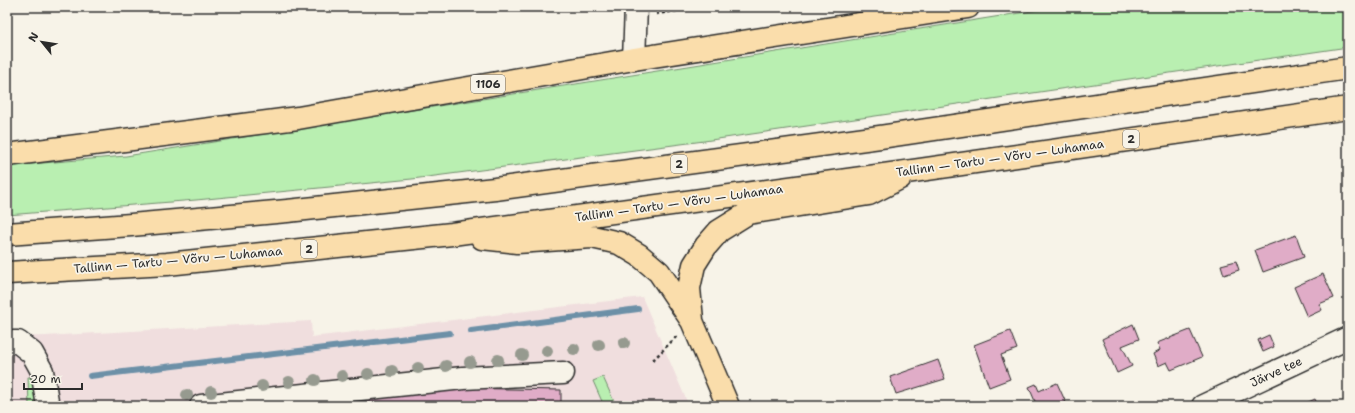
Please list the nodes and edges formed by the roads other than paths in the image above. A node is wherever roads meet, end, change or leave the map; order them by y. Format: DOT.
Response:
graph roads {
  1 [pos="968,7"];
  2 [pos="635,12"];
  3 [pos="634,59"];
  4 [pos="1348,68"];
  5 [pos="1348,108"];
  6 [pos="7,155"];
  7 [pos="913,171"];
  8 [pos="7,234"];
  9 [pos="452,234"];
  10 [pos="7,273"];
  11 [pos="692,321"];
  12 [pos="1348,338"];
  13 [pos="7,342"];
  14 [pos="563,373"];
  15 [pos="48,406"];
  16 [pos="201,406"];
  17 [pos="728,406"];
  18 [pos="1203,406"];
  1 -- 3 [label="highway, 1106"];
  2 -- 3 [label="street"];
  3 -- 6 [label="highway, 1106"];
  4 -- 8 [label="highway, 2"];
  5 -- 7 [label="highway, Tallinn — Tartu — Võru — Luhamaa / 2"];
  7 -- 9 [label="highway, Tallinn — Tartu — Võru — Luhamaa / 2"];
  7 -- 11 [label="highway"];
  9 -- 10 [label="highway, Tallinn — Tartu — Võru — Luhamaa / 2"];
  9 -- 11 [label="highway"];
  11 -- 17 [label="highway"];
  12 -- 18 [label="street, Järve tee"];
  13 -- 15 [label="street"];
  14 -- 16 [label="street"];
}
